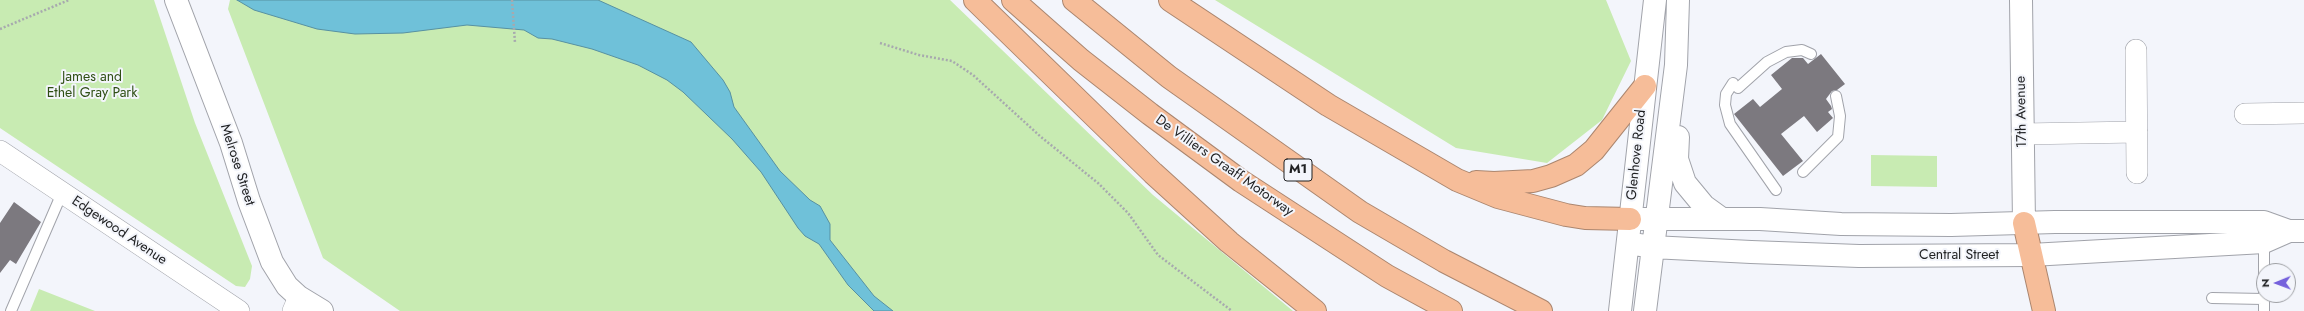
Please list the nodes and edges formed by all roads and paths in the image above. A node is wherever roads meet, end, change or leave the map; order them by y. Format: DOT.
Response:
graph roads {
  1 [pos="69,0"];
  2 [pos="176,0"];
  3 [pos="512,0"];
  4 [pos="975,0"];
  5 [pos="1012,0"];
  6 [pos="1074,0"];
  7 [pos="1170,0"];
  8 [pos="1655,0"];
  9 [pos="1678,0"];
  10 [pos="2021,0"];
  11 [pos="0,29"];
  12 [pos="516,43"];
  13 [pos="880,43"];
  14 [pos="2136,50"];
  15 [pos="1811,54"];
  16 [pos="1644,86"];
  17 [pos="1836,96"];
  18 [pos="1671,103"];
  19 [pos="2304,113"];
  20 [pos="2245,114"];
  21 [pos="2137,132"];
  22 [pos="2022,134"];
  23 [pos="0,150"];
  24 [pos="1803,172"];
  25 [pos="2137,173"];
  26 [pos="1457,180"];
  27 [pos="1776,190"];
  28 [pos="62,193"];
  29 [pos="1630,218"];
  30 [pos="1656,218"];
  31 [pos="1722,219"];
  32 [pos="2024,223"];
  33 [pos="2297,231"];
  34 [pos="2264,232"];
  35 [pos="1628,242"];
  36 [pos="1652,247"];
  37 [pos="2031,255"];
  38 [pos="2264,263"];
  39 [pos="2212,298"];
  40 [pos="2256,299"];
  41 [pos="296,304"];
  42 [pos="12,311"];
  43 [pos="239,311"];
  44 [pos="322,311"];
  45 [pos="1232,311"];
  46 [pos="1315,311"];
  47 [pos="1451,311"];
  48 [pos="1541,311"];
  49 [pos="1620,311"];
  50 [pos="1646,311"];
  51 [pos="2044,311"];
  1 -- 11 [label="path"];
  2 -- 41 [label="main road, Melrose Street"];
  3 -- 12 [label="path"];
  4 -- 46 [label="highway"];
  5 -- 47 [label="highway, De Villiers Graaff Motorway"];
  6 -- 48 [label="highway, M1"];
  7 -- 26 [label="highway"];
  8 -- 16 [label="main road, Glenhove Road"];
  9 -- 18 [label="main road, Glenhove Road"];
  10 -- 22 [label="main road, 17th Avenue"];
  13 -- 45 [label="path"];
  14 -- 21 [label="street"];
  15 -- 27 [label="lane"];
  16 -- 26 [label="highway"];
  16 -- 29 [label="main road, Glenhove Road"];
  17 -- 24 [label="lane"];
  18 -- 30 [label="main road, Glenhove Road"];
  18 -- 31 [label="main road"];
  19 -- 20 [label="street"];
  21 -- 22 [label="street"];
  21 -- 25 [label="street"];
  22 -- 32 [label="main road, 17th Avenue"];
  23 -- 28 [label="street, Edgewood Avenue"];
  26 -- 29 [label="highway"];
  28 -- 42 [label="lane"];
  28 -- 43 [label="street, Edgewood Avenue"];
  29 -- 30 [label="main road, Central Street"];
  29 -- 35 [label="main road, Glenhove Road"];
  30 -- 31 [label="main road, Central Street"];
  30 -- 36 [label="main road, Glenhove Road"];
  31 -- 32 [label="main road, Central Street"];
  32 -- 34 [label="main road, Central Street"];
  32 -- 37 [label="highway"];
  33 -- 34 [label="main road, Central Street"];
  34 -- 37 [label="main road, Central Street"];
  34 -- 38 [label="lane"];
  35 -- 36 [label="main road, Central Street"];
  35 -- 49 [label="main road, Glenhove Road"];
  36 -- 37 [label="main road, Central Street"];
  36 -- 50 [label="main road, Glenhove Road"];
  37 -- 51 [label="highway"];
  39 -- 40 [label="lane"];
  41 -- 44 [label="main road, Melrose Street"];
}
